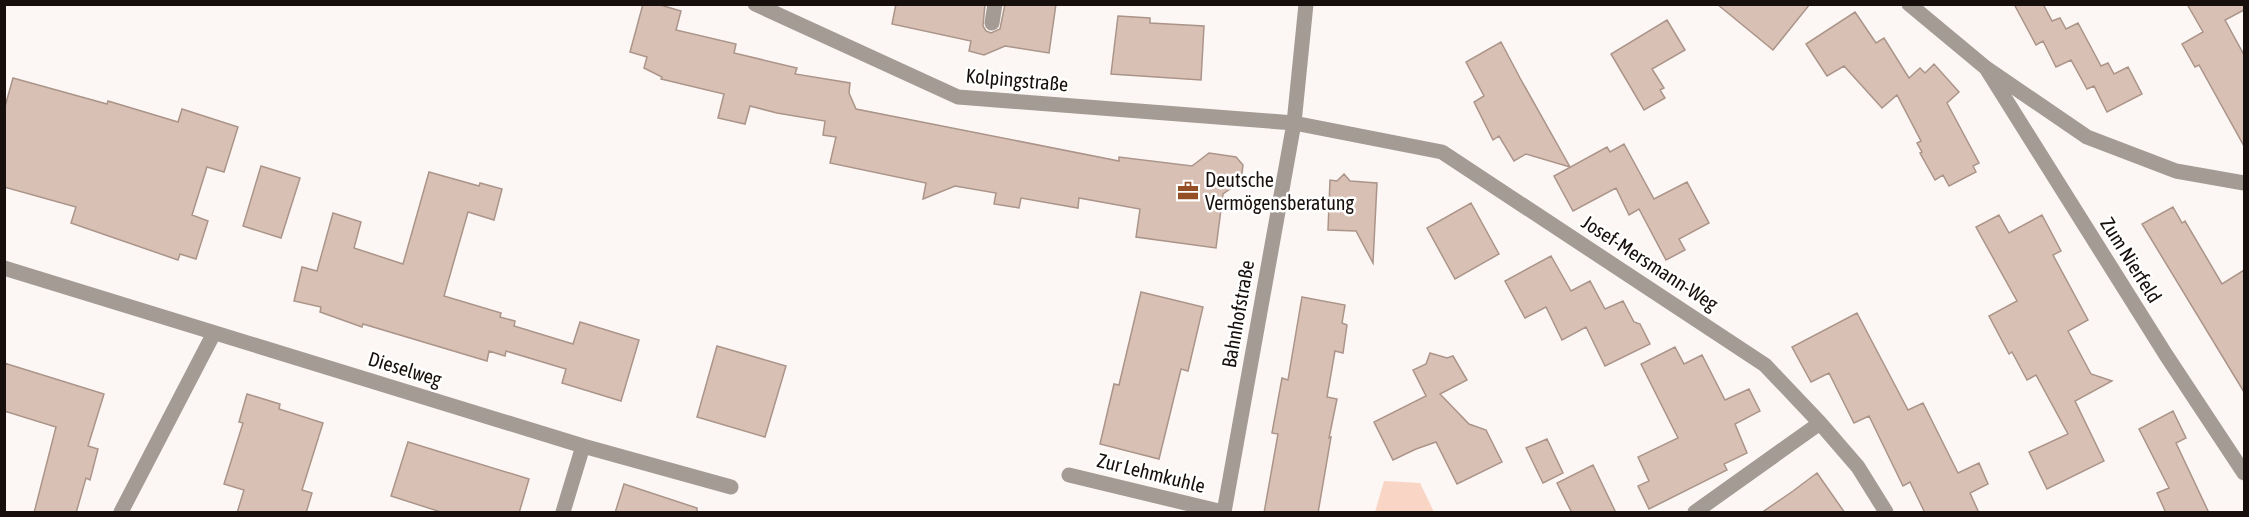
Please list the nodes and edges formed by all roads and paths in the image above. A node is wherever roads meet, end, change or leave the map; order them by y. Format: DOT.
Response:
graph roads {
  1 [pos="755,4"];
  2 [pos="995,4"];
  3 [pos="1306,4"];
  4 [pos="1909,4"];
  5 [pos="992,23"];
  6 [pos="1986,68"];
  7 [pos="1294,123"];
  8 [pos="2244,183"];
  9 [pos="4,268"];
  10 [pos="214,333"];
  11 [pos="1820,423"];
  12 [pos="583,446"];
  13 [pos="2244,473"];
  14 [pos="1069,475"];
  15 [pos="731,487"];
  16 [pos="121,513"];
  17 [pos="563,513"];
  18 [pos="1224,513"];
  19 [pos="1695,513"];
  20 [pos="1886,513"];
  1 -- 7 [label="street, Kolpingstraße"];
  2 -- 5 [label="street"];
  3 -- 7 [label="street, Bahnhofstraße"];
  4 -- 6 [label="street, Zum Nierfeld"];
  6 -- 8 [label="street, Zum Nierfeld"];
  6 -- 13 [label="street, Zum Nierfeld"];
  7 -- 11 [label="street, Josef-Mersmann-Weg"];
  7 -- 18 [label="street, Bahnhofstraße"];
  9 -- 10 [label="street, Dieselweg"];
  10 -- 12 [label="street, Dieselweg"];
  10 -- 16 [label="street"];
  11 -- 19 [label="street"];
  11 -- 20 [label="street, Josef-Mersmann-Weg"];
  12 -- 15 [label="street, Dieselweg"];
  12 -- 17 [label="street"];
  14 -- 18 [label="street, Zur Lehmkuhle"];
}
